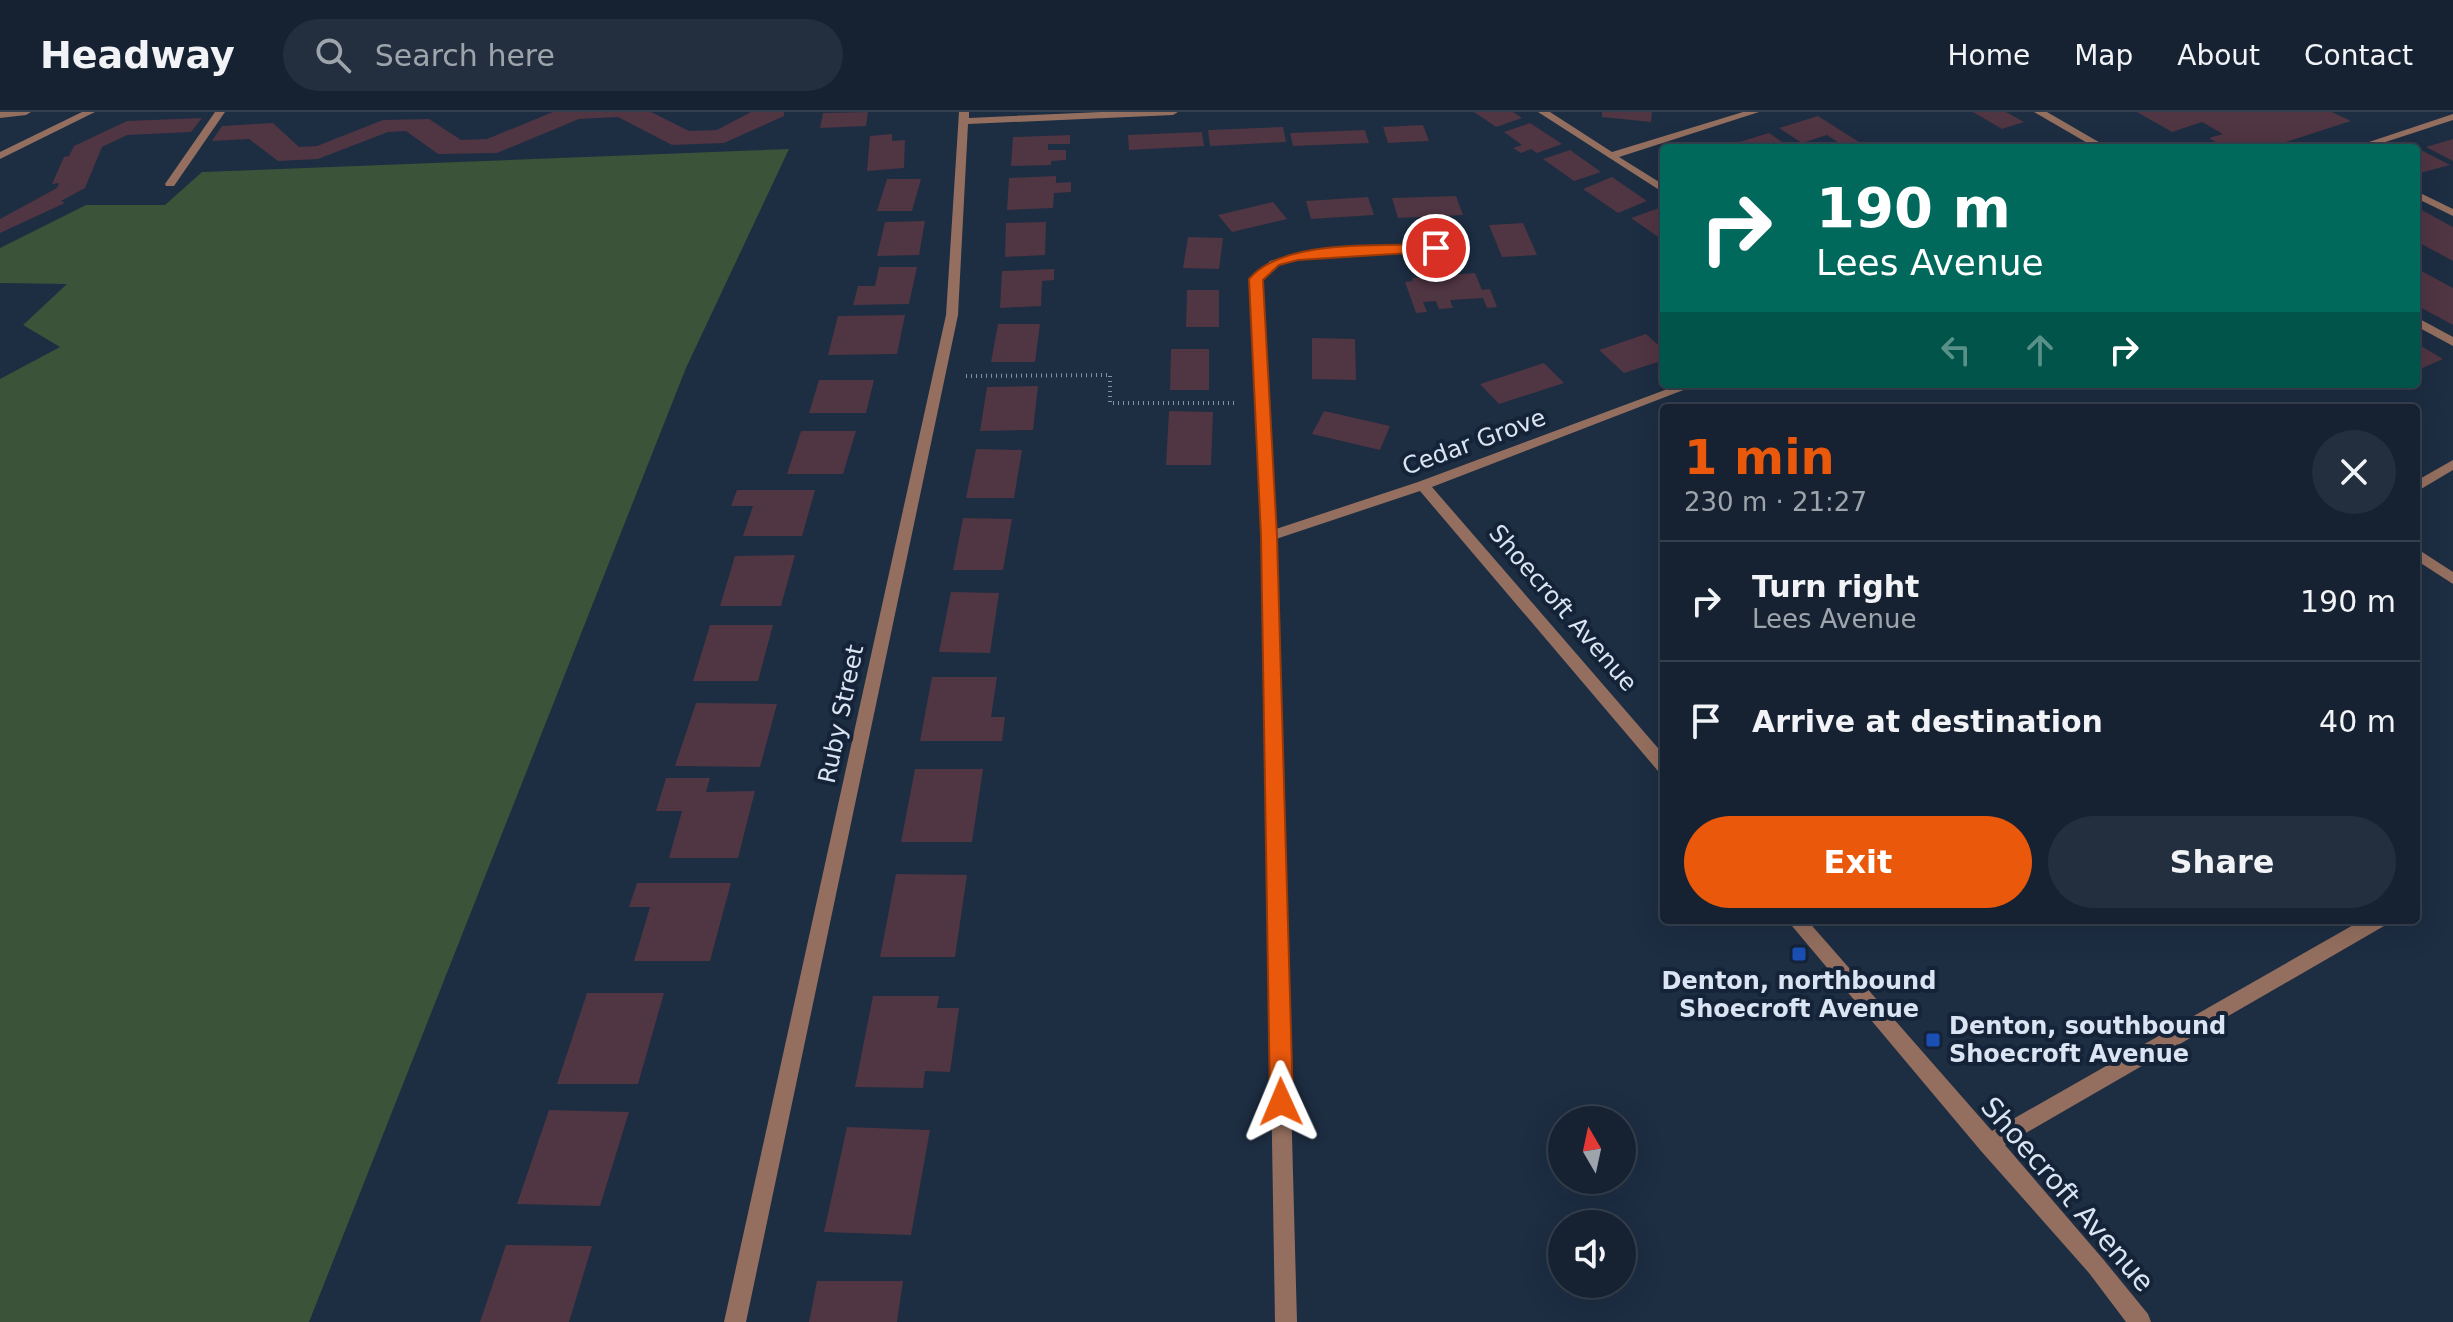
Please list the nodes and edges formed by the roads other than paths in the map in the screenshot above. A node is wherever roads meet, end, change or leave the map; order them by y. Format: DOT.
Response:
graph roads {
  1 [pos="26,112"];
  2 [pos="90,112"];
  3 [pos="220,112"];
  4 [pos="1173,112"];
  5 [pos="1543,112"];
  6 [pos="1754,112"];
  7 [pos="2039,112"];
  8 [pos="0,115"];
  9 [pos="964,117"];
  10 [pos="2453,117"];
  11 [pos="2440,121"];
  12 [pos="2453,127"];
  13 [pos="2097,144"];
  14 [pos="2368,144"];
  15 [pos="0,156"];
  16 [pos="1610,156"];
  17 [pos="170,184"];
  18 [pos="1660,187"];
  19 [pos="2420,196"];
  20 [pos="2453,213"];
  21 [pos="1436,248"];
  22 [pos="2420,323"];
  23 [pos="2453,342"];
  24 [pos="1682,388"];
  25 [pos="2453,464"];
  26 [pos="1423,485"];
  27 [pos="2420,485"];
  28 [pos="1269,536"];
  29 [pos="2420,556"];
  30 [pos="2453,579"];
  31 [pos="1660,761"];
  32 [pos="1799,924"];
  33 [pos="2371,924"];
  34 [pos="1988,1144"];
  35 [pos="735,1322"];
  36 [pos="1286,1322"];
  37 [pos="2140,1322"];
  1 -- 8 [label="street"];
  2 -- 15 [label="street"];
  3 -- 17 [label="street"];
  4 -- 9 [label="street"];
  5 -- 16 [label="street"];
  6 -- 16 [label="street"];
  7 -- 13 [label="street"];
  9 -- 35 [label="street, Ruby Street"];
  10 -- 11 [label="street"];
  11 -- 12 [label="street"];
  11 -- 14 [label="street"];
  16 -- 18 [label="street"];
  19 -- 20 [label="street"];
  21 -- 28 [label="street"];
  22 -- 23 [label="street"];
  24 -- 26 [label="street, Cedar Grove"];
  25 -- 27 [label="street"];
  26 -- 28 [label="street, Cedar Grove"];
  26 -- 31 [label="street, Shoecroft Avenue"];
  28 -- 36 [label="street"];
  29 -- 30 [label="street"];
  32 -- 34 [label="street, Shoecroft Avenue"];
  33 -- 34 [label="street"];
  34 -- 37 [label="street, Shoecroft Avenue"];
}
